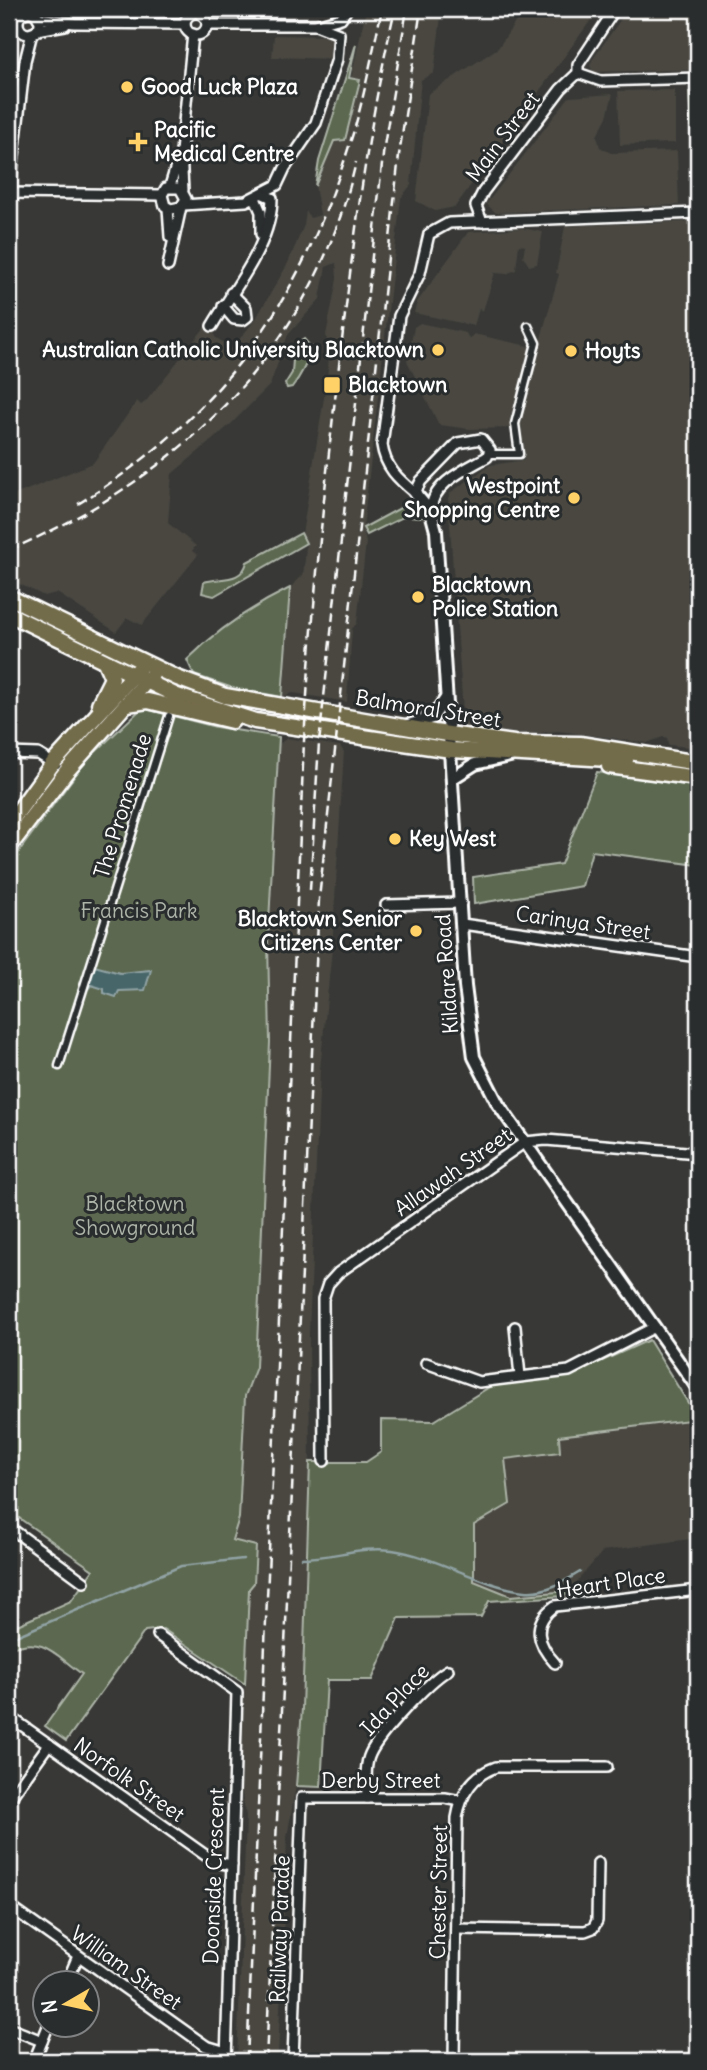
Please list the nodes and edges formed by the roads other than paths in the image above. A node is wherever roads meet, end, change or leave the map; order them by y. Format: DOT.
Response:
graph roads {
  1 [pos="347,9"];
  2 [pos="615,9"];
  3 [pos="198,11"];
  4 [pos="24,13"];
  5 [pos="36,14"];
  6 [pos="9,19"];
  7 [pos="74,23"];
  8 [pos="185,24"];
  9 [pos="207,25"];
  10 [pos="316,25"];
  11 [pos="9,27"];
  12 [pos="21,30"];
  13 [pos="34,32"];
  14 [pos="193,34"];
  15 [pos="25,61"];
  16 [pos="578,73"];
  17 [pos="698,79"];
  18 [pos="181,152"];
  19 [pos="170,186"];
  20 [pos="9,193"];
  21 [pos="162,195"];
  22 [pos="259,196"];
  23 [pos="9,199"];
  24 [pos="183,199"];
  25 [pos="168,208"];
  26 [pos="698,213"];
  27 [pos="482,222"];
  28 [pos="261,243"];
  29 [pos="170,249"];
  30 [pos="168,266"];
  31 [pos="231,293"];
  32 [pos="223,306"];
  33 [pos="212,326"];
  34 [pos="528,326"];
  35 [pos="489,454"];
  36 [pos="415,493"];
  37 [pos="431,512"];
  38 [pos="9,597"];
  39 [pos="9,614"];
  40 [pos="106,662"];
  41 [pos="152,666"];
  42 [pos="140,678"];
  43 [pos="447,696"];
  44 [pos="127,704"];
  45 [pos="169,716"];
  46 [pos="255,721"];
  47 [pos="398,726"];
  48 [pos="86,727"];
  49 [pos="449,734"];
  50 [pos="451,750"];
  51 [pos="9,753"];
  52 [pos="512,756"];
  53 [pos="591,760"];
  54 [pos="53,763"];
  55 [pos="696,764"];
  56 [pos="66,772"];
  57 [pos="453,778"];
  58 [pos="698,778"];
  59 [pos="9,824"];
  60 [pos="9,847"];
  61 [pos="461,902"];
  62 [pos="386,905"];
  63 [pos="462,924"];
  64 [pos="698,957"];
  65 [pos="59,1066"];
  66 [pos="525,1142"];
  67 [pos="698,1153"];
  68 [pos="514,1327"];
  69 [pos="655,1327"];
  70 [pos="426,1363"];
  71 [pos="520,1376"];
  72 [pos="698,1389"];
  73 [pos="324,1461"];
  74 [pos="9,1527"];
  75 [pos="85,1582"];
  76 [pos="698,1590"];
  77 [pos="158,1635"];
  78 [pos="555,1663"];
  79 [pos="448,1670"];
  80 [pos="9,1716"];
  81 [pos="48,1744"];
  82 [pos="607,1767"];
  83 [pos="302,1798"];
  84 [pos="367,1798"];
  85 [pos="9,1800"];
  86 [pos="461,1801"];
  87 [pos="598,1863"];
  88 [pos="232,1865"];
  89 [pos="9,1906"];
  90 [pos="456,1929"];
  91 [pos="78,1956"];
  92 [pos="73,1968"];
  93 [pos="9,2028"];
  94 [pos="43,2038"];
  95 [pos="42,2041"];
  96 [pos="226,2057"];
  97 [pos="34,2061"];
  98 [pos="293,2061"];
  99 [pos="454,2061"];
  1 -- 10 [label="street"];
  2 -- 16 [label="street, Main Street"];
  3 -- 8 [label="street"];
  3 -- 9 [label="street"];
  4 -- 5 [label="street"];
  4 -- 6 [label="street"];
  4 -- 12 [label="street"];
  5 -- 7 [label="street"];
  5 -- 13 [label="street"];
  7 -- 8 [label="street"];
  7 -- 13 [label="street"];
  8 -- 14 [label="street"];
  9 -- 10 [label="street"];
  9 -- 14 [label="street"];
  10 -- 22 [label="street"];
  11 -- 12 [label="street"];
  12 -- 13 [label="street"];
  12 -- 15 [label="street"];
  13 -- 15 [label="street"];
  14 -- 18 [label="street"];
  15 -- 20 [label="street"];
  16 -- 17 [label="street"];
  16 -- 27 [label="street, Main Street"];
  18 -- 19 [label="street"];
  18 -- 24 [label="street"];
  19 -- 21 [label="street"];
  19 -- 24 [label="street"];
  20 -- 21 [label="street"];
  20 -- 23 [label="street"];
  21 -- 25 [label="street"];
  22 -- 24 [label="street"];
  22 -- 28 [label="street"];
  22 -- 28 [label="street"];
  24 -- 25 [label="street"];
  24 -- 29 [label="street"];
  25 -- 29 [label="street"];
  26 -- 27 [label="street"];
  27 -- 36 [label="street"];
  28 -- 31 [label="street"];
  29 -- 30 [label="street"];
  31 -- 32 [label="street"];
  31 -- 32 [label="street"];
  32 -- 33 [label="street"];
  34 -- 35 [label="street"];
  35 -- 36 [label="street"];
  35 -- 37 [label="street"];
  36 -- 37 [label="street"];
  37 -- 43 [label="street, Kildare Road"];
  38 -- 41 [label="main road, Balmoral Street"];
  39 -- 40 [label="main road, Balmoral Street"];
  40 -- 42 [label="main road, Balmoral Street"];
  40 -- 48 [label="main road"];
  41 -- 42 [label="main road"];
  41 -- 47 [label="main road, Balmoral Street"];
  42 -- 44 [label="main road"];
  42 -- 46 [label="main road, Balmoral Street"];
  42 -- 48 [label="main road"];
  43 -- 47 [label="street"];
  43 -- 49 [label="street, Kildare Road"];
  44 -- 46 [label="main road"];
  44 -- 56 [label="main road"];
  45 -- 65 [label="street, The Promenade"];
  46 -- 50 [label="main road, Balmoral Street"];
  47 -- 49 [label="main road, Balmoral Street"];
  48 -- 54 [label="main road"];
  49 -- 50 [label="street, Kildare Road"];
  49 -- 55 [label="main road, Balmoral Street"];
  50 -- 52 [label="main road, Balmoral Street"];
  50 -- 57 [label="street, Kildare Road"];
  51 -- 54 [label="street"];
  52 -- 53 [label="main road, Balmoral Street"];
  52 -- 57 [label="street"];
  53 -- 55 [label="main road, Balmoral Street"];
  53 -- 58 [label="main road, Balmoral Street"];
  54 -- 56 [label="street"];
  54 -- 59 [label="main road"];
  56 -- 60 [label="main road"];
  57 -- 61 [label="street, Kildare Road"];
  61 -- 62 [label="street"];
  61 -- 63 [label="street, Kildare Road"];
  63 -- 64 [label="street, Carinya Street"];
  63 -- 66 [label="street, Kildare Road"];
  66 -- 67 [label="street, Allawah Street"];
  66 -- 69 [label="street, Kildare Road"];
  66 -- 73 [label="street, Allawah Street"];
  68 -- 71 [label="street"];
  69 -- 71 [label="street"];
  69 -- 72 [label="street, Kildare Road"];
  70 -- 71 [label="street"];
  74 -- 75 [label="street"];
  76 -- 78 [label="street, Heart Place"];
  77 -- 88 [label="street, Doonside Crescent"];
  79 -- 84 [label="street, Ida Place"];
  80 -- 81 [label="street, Norfolk Street"];
  81 -- 85 [label="street"];
  81 -- 88 [label="street, Norfolk Street"];
  82 -- 86 [label="street, Chester Street"];
  83 -- 84 [label="street, Derby Street"];
  83 -- 98 [label="street, Railway Parade"];
  84 -- 86 [label="street, Derby Street"];
  86 -- 90 [label="street, Chester Street"];
  87 -- 90 [label="street"];
  88 -- 96 [label="street, Doonside Crescent"];
  89 -- 91 [label="street, William Street"];
  90 -- 99 [label="street, Chester Street"];
  91 -- 92 [label="street"];
  91 -- 96 [label="street, William Street"];
  93 -- 95 [label="street"];
  94 -- 95 [label="street"];
  95 -- 97 [label="street"];
}
